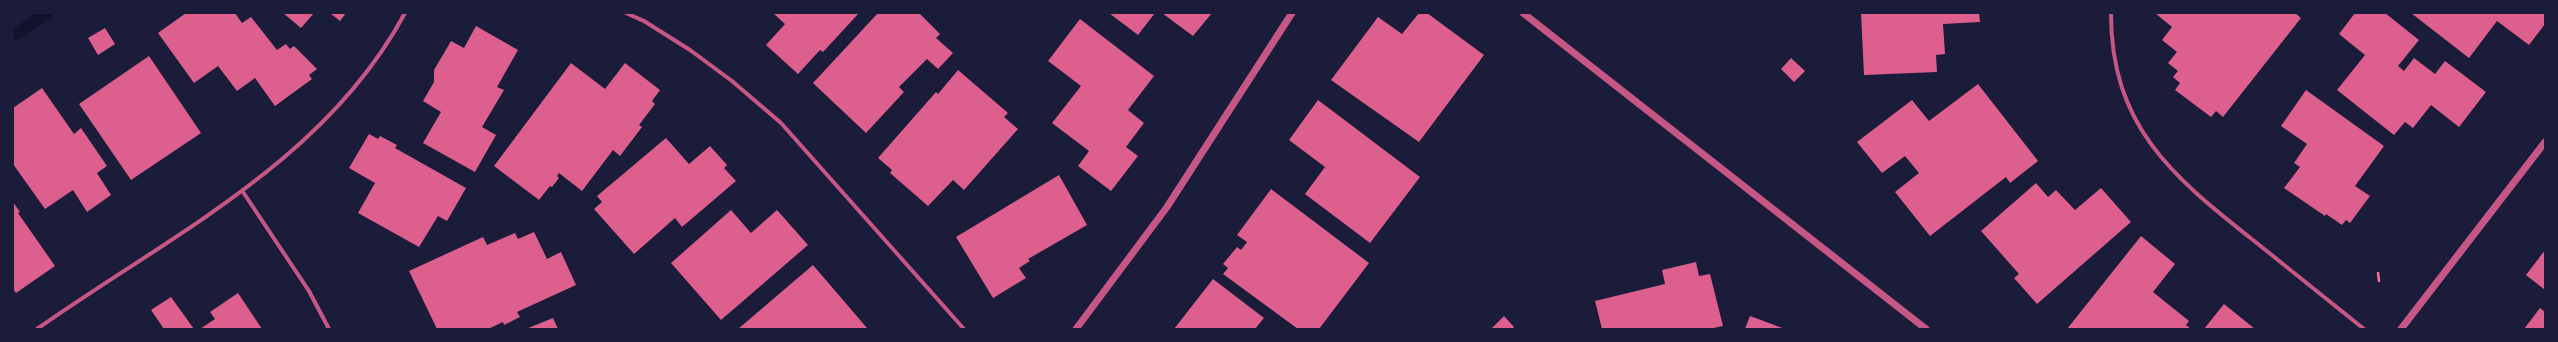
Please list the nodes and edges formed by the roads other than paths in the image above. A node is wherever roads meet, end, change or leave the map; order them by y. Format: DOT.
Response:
graph roads {
  1 [pos="405,13"];
  2 [pos="626,13"];
  3 [pos="1292,13"];
  4 [pos="1523,13"];
  5 [pos="2111,13"];
  6 [pos="2545,142"];
  7 [pos="243,192"];
  8 [pos="37,329"];
  9 [pos="329,329"];
  10 [pos="964,329"];
  11 [pos="1076,329"];
  12 [pos="1926,329"];
  13 [pos="2364,329"];
  14 [pos="2401,329"];
  1 -- 7 [label="street"];
  2 -- 10 [label="street"];
  3 -- 11 [label="street"];
  4 -- 12 [label="street"];
  5 -- 13 [label="street"];
  6 -- 14 [label="street"];
  7 -- 8 [label="street"];
  7 -- 9 [label="street"];
}
